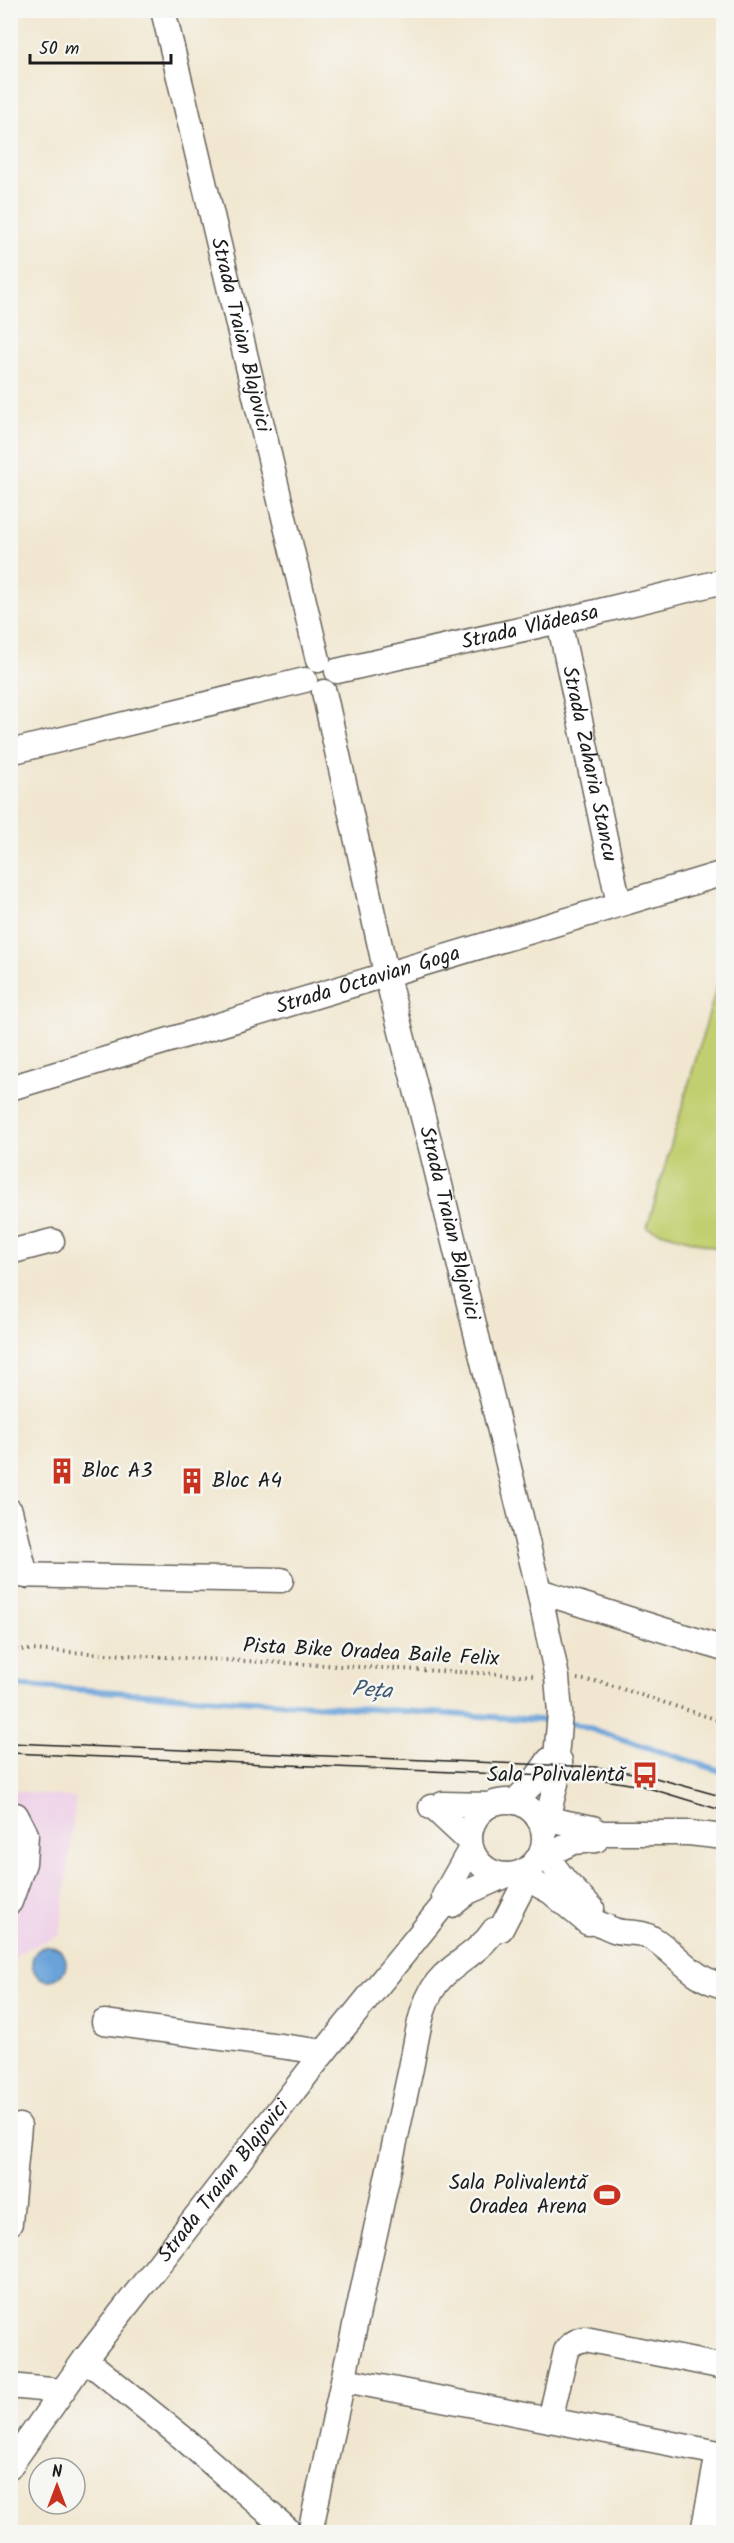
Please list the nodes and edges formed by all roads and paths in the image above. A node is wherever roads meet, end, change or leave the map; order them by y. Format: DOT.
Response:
graph roads {
  1 [pos="163,10"];
  2 [pos="723,581"];
  3 [pos="559,621"];
  4 [pos="327,665"];
  5 [pos="315,686"];
  6 [pos="10,752"];
  7 [pos="723,873"];
  8 [pos="619,904"];
  9 [pos="386,973"];
  10 [pos="11,1084"];
  11 [pos="723,1111"];
  12 [pos="723,1178"];
  13 [pos="52,1242"];
  14 [pos="10,1252"];
  15 [pos="10,1511"];
  16 [pos="18,1575"];
  17 [pos="281,1580"];
  18 [pos="539,1591"];
  19 [pos="10,1649"];
  20 [pos="723,1649"];
  21 [pos="557,1677"];
  22 [pos="723,1722"];
  23 [pos="557,1754"];
  24 [pos="514,1802"];
  25 [pos="490,1805"];
  26 [pos="10,1814"];
  27 [pos="599,1833"];
  28 [pos="723,1837"];
  29 [pos="518,1854"];
  30 [pos="10,1902"];
  31 [pos="445,1903"];
  32 [pos="494,1930"];
  33 [pos="723,1986"];
  34 [pos="104,2022"];
  35 [pos="324,2052"];
  36 [pos="19,2126"];
  37 [pos="10,2223"];
  38 [pos="85,2359"];
  39 [pos="723,2367"];
  40 [pos="345,2380"];
  41 [pos="10,2386"];
  42 [pos="61,2391"];
  43 [pos="550,2420"];
  44 [pos="721,2453"];
  45 [pos="10,2466"];
  46 [pos="320,2528"];
  47 [pos="285,2531"];
  48 [pos="703,2532"];
  1 -- 4 [label="street, Strada Traian Blajovici"];
  2 -- 3 [label="street, Strada Vlădeasa"];
  3 -- 4 [label="street, Strada Vlădeasa"];
  3 -- 8 [label="street, Strada Zaharia Stancu"];
  4 -- 5 [label="street"];
  5 -- 6 [label="street"];
  5 -- 9 [label="street, Strada Traian Blajovici"];
  7 -- 8 [label="street, Strada Octavian Goga"];
  8 -- 9 [label="street, Strada Octavian Goga"];
  9 -- 10 [label="street, Strada Octavian Goga"];
  9 -- 18 [label="street, Strada Traian Blajovici"];
  11 -- 12 [label="path"];
  13 -- 14 [label="street"];
  15 -- 16 [label="street"];
  16 -- 17 [label="street"];
  18 -- 20 [label="street"];
  18 -- 21 [label="street, Strada Traian Blajovici"];
  19 -- 21 [label="path, Pista Bike Oradea Baile Felix"];
  21 -- 22 [label="path, Pista Bike Oradea Baile Felix"];
  21 -- 23 [label="street, Strada Traian Blajovici"];
  23 -- 24 [label="street"];
  23 -- 29 [label="street, Strada Traian Blajovici"];
  24 -- 25 [label="street"];
  24 -- 29 [label="street"];
  25 -- 29 [label="street"];
  25 -- 29 [label="street"];
  26 -- 30 [label="street"];
  27 -- 28 [label="street"];
  27 -- 29 [label="street"];
  27 -- 29 [label="street"];
  29 -- 31 [label="street, Strada Traian Blajovici"];
  29 -- 31 [label="street, Strada Traian Blajovici"];
  29 -- 32 [label="street"];
  29 -- 32 [label="street"];
  29 -- 33 [label="street"];
  31 -- 35 [label="street, Strada Traian Blajovici"];
  32 -- 40 [label="street"];
  34 -- 35 [label="street"];
  35 -- 38 [label="street, Strada Traian Blajovici"];
  36 -- 37 [label="street"];
  38 -- 42 [label="street, Strada Traian Blajovici"];
  38 -- 47 [label="street"];
  39 -- 43 [label="street"];
  40 -- 43 [label="street"];
  40 -- 46 [label="street"];
  41 -- 42 [label="street"];
  42 -- 45 [label="street, Strada Traian Blajovici"];
  43 -- 44 [label="street"];
  44 -- 48 [label="street"];
  46 -- 47 [label="street"];
}
